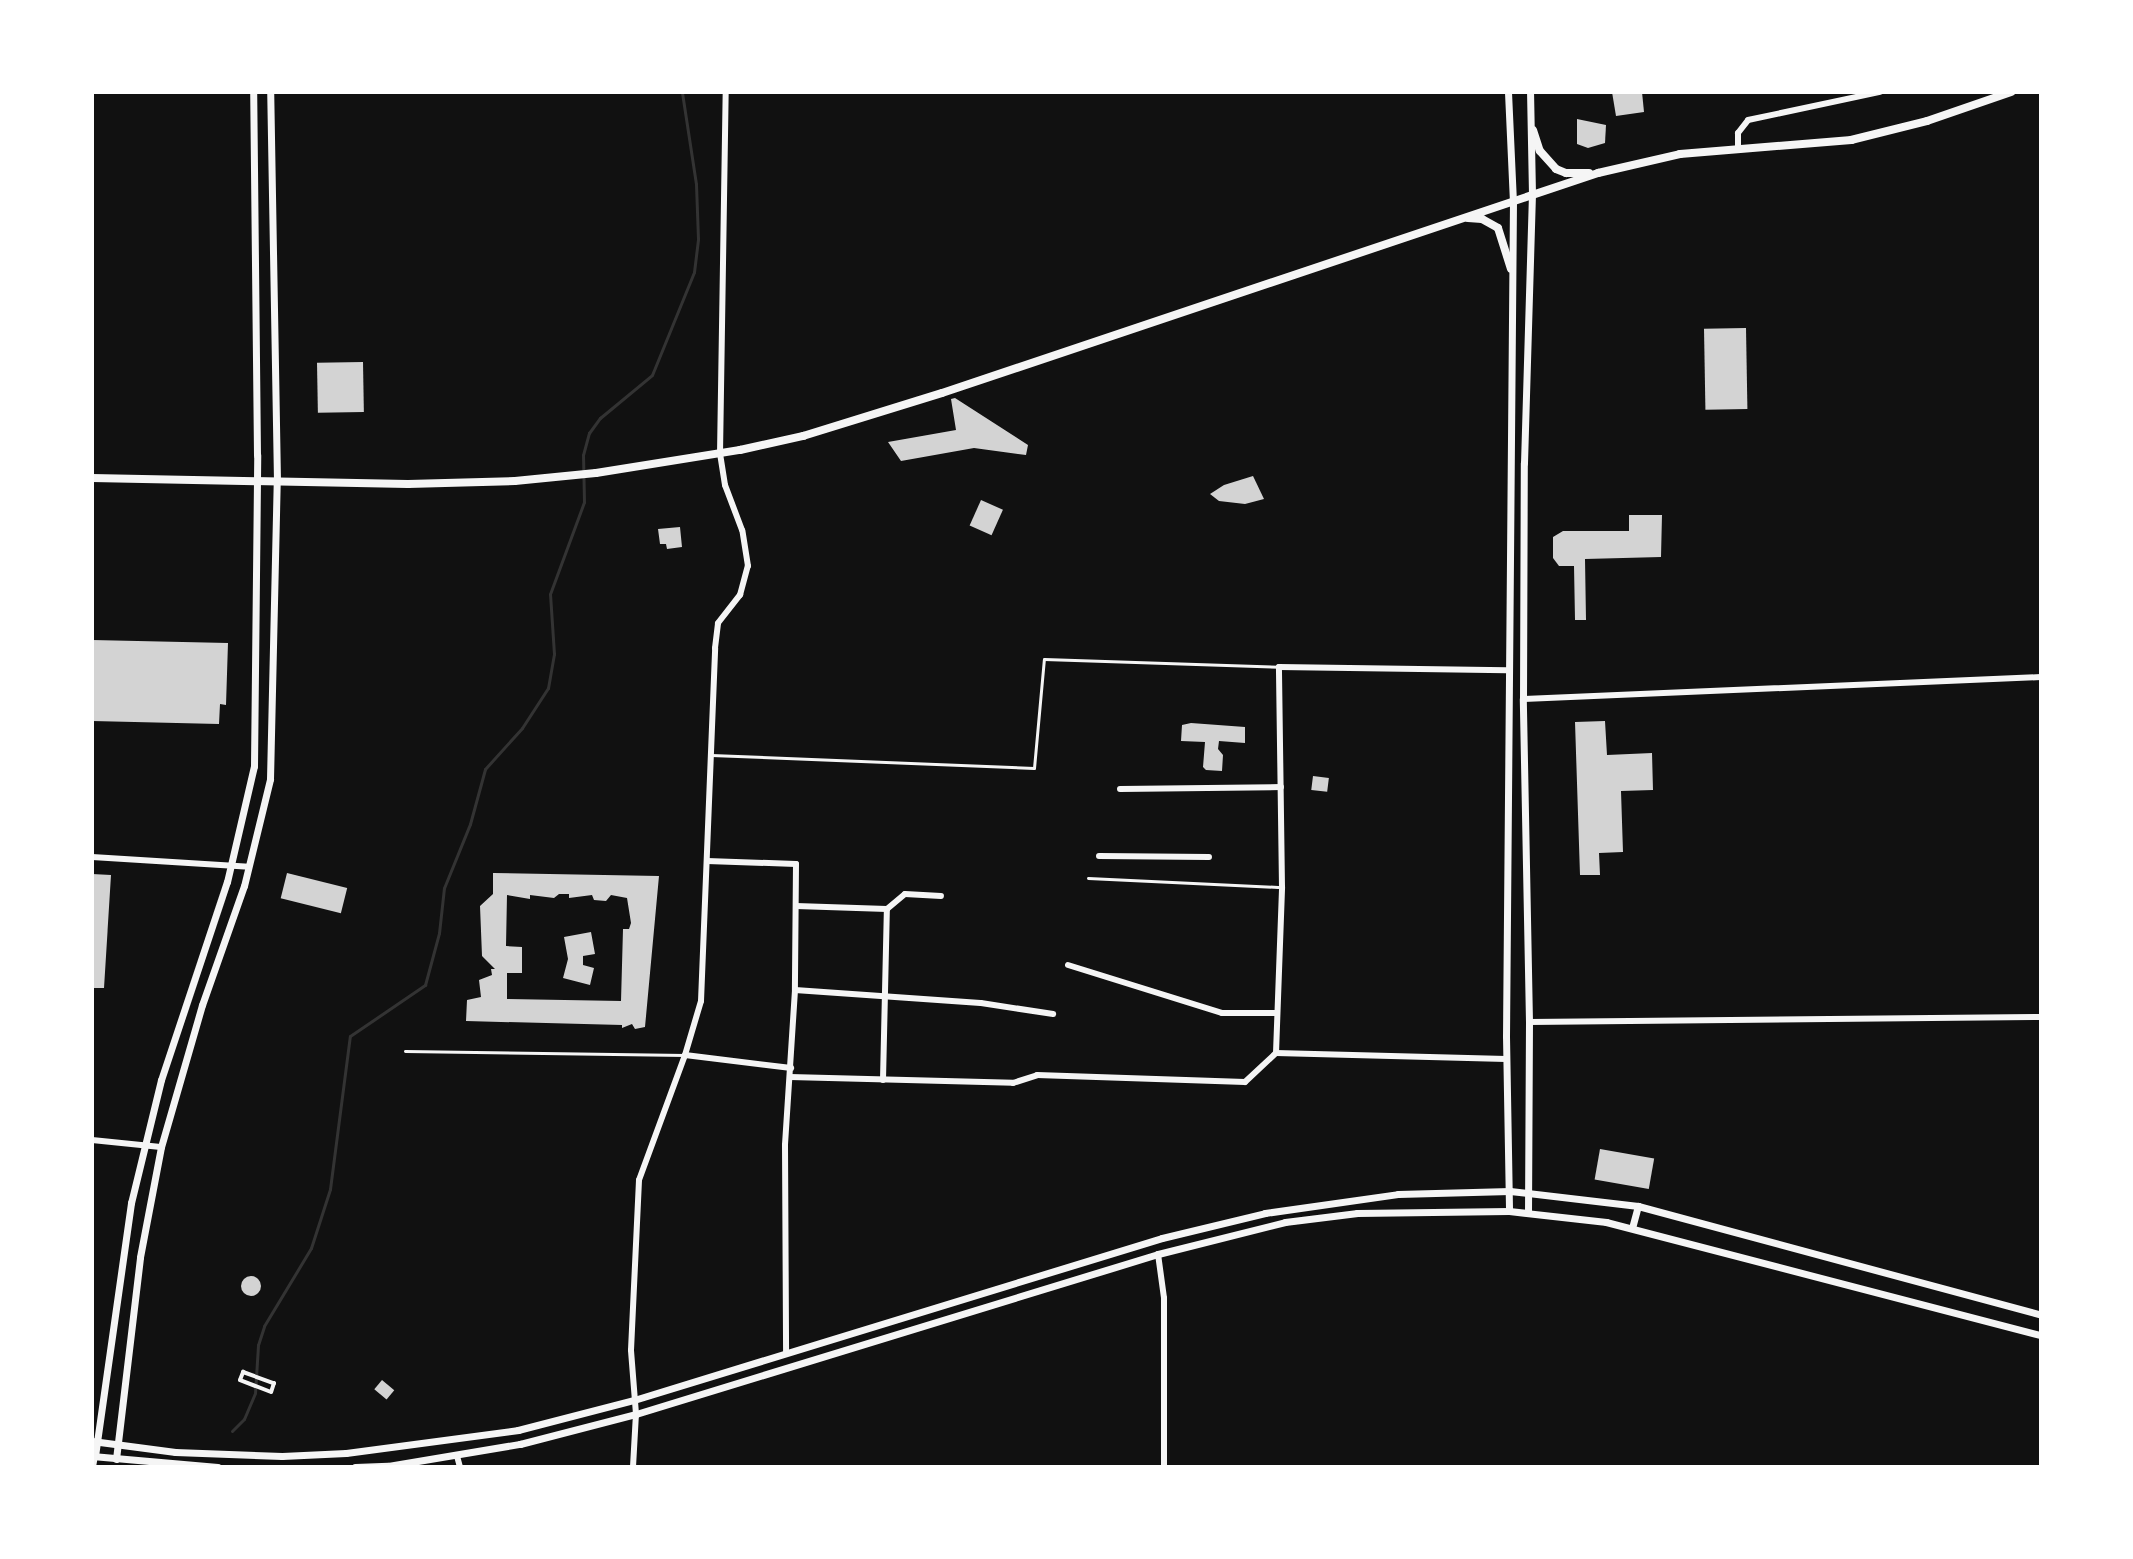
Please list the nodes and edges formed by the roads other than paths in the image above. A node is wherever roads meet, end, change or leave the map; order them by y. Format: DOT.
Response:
graph roads {
  1 [pos="253,92"];
  2 [pos="270,92"];
  3 [pos="726,92"];
  4 [pos="1508,92"];
  5 [pos="1530,92"];
  6 [pos="1880,92"];
  7 [pos="2011,92"];
  8 [pos="1533,130"];
  9 [pos="1738,150"];
  10 [pos="1598,173"];
  11 [pos="1532,194"];
  12 [pos="1513,201"];
  13 [pos="1464,218"];
  14 [pos="1511,269"];
  15 [pos="720,454"];
  16 [pos="92,478"];
  17 [pos="257,480"];
  18 [pos="277,481"];
  19 [pos="1279,667"];
  20 [pos="1507,670"];
  21 [pos="2041,677"];
  22 [pos="1523,699"];
  23 [pos="711,755"];
  24 [pos="1281,787"];
  25 [pos="1120,789"];
  26 [pos="1099,856"];
  27 [pos="92,857"];
  28 [pos="1209,857"];
  29 [pos="707,861"];
  30 [pos="232,864"];
  31 [pos="249,867"];
  32 [pos="1088,878"];
  33 [pos="1282,887"];
  34 [pos="941,896"];
  35 [pos="796,906"];
  36 [pos="887,909"];
  37 [pos="1068,965"];
  38 [pos="795,990"];
  39 [pos="886,996"];
  40 [pos="1277,1013"];
  41 [pos="1053,1014"];
  42 [pos="2041,1017"];
  43 [pos="1529,1022"];
  44 [pos="405,1051"];
  45 [pos="1276,1053"];
  46 [pos="685,1055"];
  47 [pos="1506,1059"];
  48 [pos="791,1068"];
  49 [pos="790,1077"];
  50 [pos="883,1080"];
  51 [pos="92,1140"];
  52 [pos="145,1144"];
  53 [pos="161,1147"];
  54 [pos="1510,1191"];
  55 [pos="1528,1193"];
  56 [pos="1638,1206"];
  57 [pos="1509,1211"];
  58 [pos="1528,1213"];
  59 [pos="1632,1228"];
  60 [pos="1158,1254"];
  61 [pos="2041,1315"];
  62 [pos="2041,1335"];
  63 [pos="786,1353"];
  64 [pos="274,1383"];
  65 [pos="634,1400"];
  66 [pos="636,1414"];
  67 [pos="95,1441"];
  68 [pos="117,1444"];
  69 [pos="94,1456"];
  70 [pos="457,1456"];
  71 [pos="116,1459"];
  72 [pos="93,1467"];
  73 [pos="218,1467"];
  74 [pos="355,1467"];
  75 [pos="460,1467"];
  76 [pos="633,1467"];
  77 [pos="1164,1467"];
  1 -- 17 [label="street"];
  2 -- 18 [label="street"];
  3 -- 15 [label="street"];
  4 -- 12 [label="street"];
  5 -- 8 [label="street"];
  6 -- 9 [label="street"];
  7 -- 9 [label="main road"];
  8 -- 10 [label="main road"];
  8 -- 11 [label="street"];
  9 -- 10 [label="main road"];
  10 -- 11 [label="main road"];
  11 -- 12 [label="main road"];
  11 -- 22 [label="street"];
  12 -- 13 [label="main road"];
  12 -- 14 [label="street"];
  13 -- 14 [label="main road"];
  13 -- 15 [label="main road"];
  14 -- 20 [label="street"];
  15 -- 18 [label="main road"];
  15 -- 23 [label="street"];
  16 -- 17 [label="main road"];
  17 -- 18 [label="main road"];
  17 -- 30 [label="street"];
  18 -- 31 [label="street"];
  19 -- 20 [label="street"];
  19 -- 23 [label="lane"];
  19 -- 24 [label="street"];
  20 -- 47 [label="street"];
  21 -- 22 [label="street"];
  22 -- 43 [label="street"];
  23 -- 29 [label="street"];
  24 -- 25 [label="street"];
  24 -- 33 [label="street"];
  26 -- 28 [label="street"];
  27 -- 30 [label="street"];
  29 -- 35 [label="street"];
  29 -- 46 [label="street"];
  30 -- 31 [label="street"];
  30 -- 52 [label="street"];
  31 -- 53 [label="street"];
  32 -- 33 [label="lane"];
  33 -- 40 [label="street"];
  34 -- 36 [label="street"];
  35 -- 36 [label="street"];
  35 -- 38 [label="street"];
  36 -- 39 [label="street"];
  37 -- 40 [label="street"];
  38 -- 39 [label="street"];
  38 -- 48 [label="street"];
  39 -- 41 [label="street"];
  39 -- 50 [label="street"];
  40 -- 45 [label="street"];
  42 -- 43 [label="street"];
  43 -- 55 [label="street"];
  44 -- 46 [label="lane"];
  45 -- 47 [label="street"];
  45 -- 50 [label="street"];
  46 -- 48 [label="street"];
  46 -- 65 [label="street"];
  47 -- 54 [label="street"];
  48 -- 49 [label="street"];
  49 -- 50 [label="street"];
  49 -- 63 [label="street"];
  51 -- 52 [label="street"];
  52 -- 53 [label="street"];
  52 -- 67 [label="street"];
  53 -- 68 [label="street"];
  54 -- 55 [label="street"];
  54 -- 57 [label="street"];
  54 -- 63 [label="street"];
  55 -- 56 [label="street"];
  55 -- 58 [label="street"];
  56 -- 59 [label="street"];
  56 -- 61 [label="street"];
  57 -- 58 [label="street"];
  57 -- 60 [label="street"];
  58 -- 59 [label="street"];
  59 -- 62 [label="street"];
  60 -- 66 [label="street"];
  60 -- 77 [label="street"];
  63 -- 65 [label="street"];
  64 -- 64 [label="street"];
  65 -- 66 [label="street"];
  65 -- 68 [label="street"];
  66 -- 70 [label="street"];
  66 -- 76 [label="street"];
  67 -- 68 [label="street"];
  67 -- 69 [label="street"];
  68 -- 71 [label="street"];
  69 -- 71 [label="street"];
  69 -- 72 [label="street"];
  70 -- 74 [label="street"];
  70 -- 75 [label="street"];
  71 -- 73 [label="street"];
}
